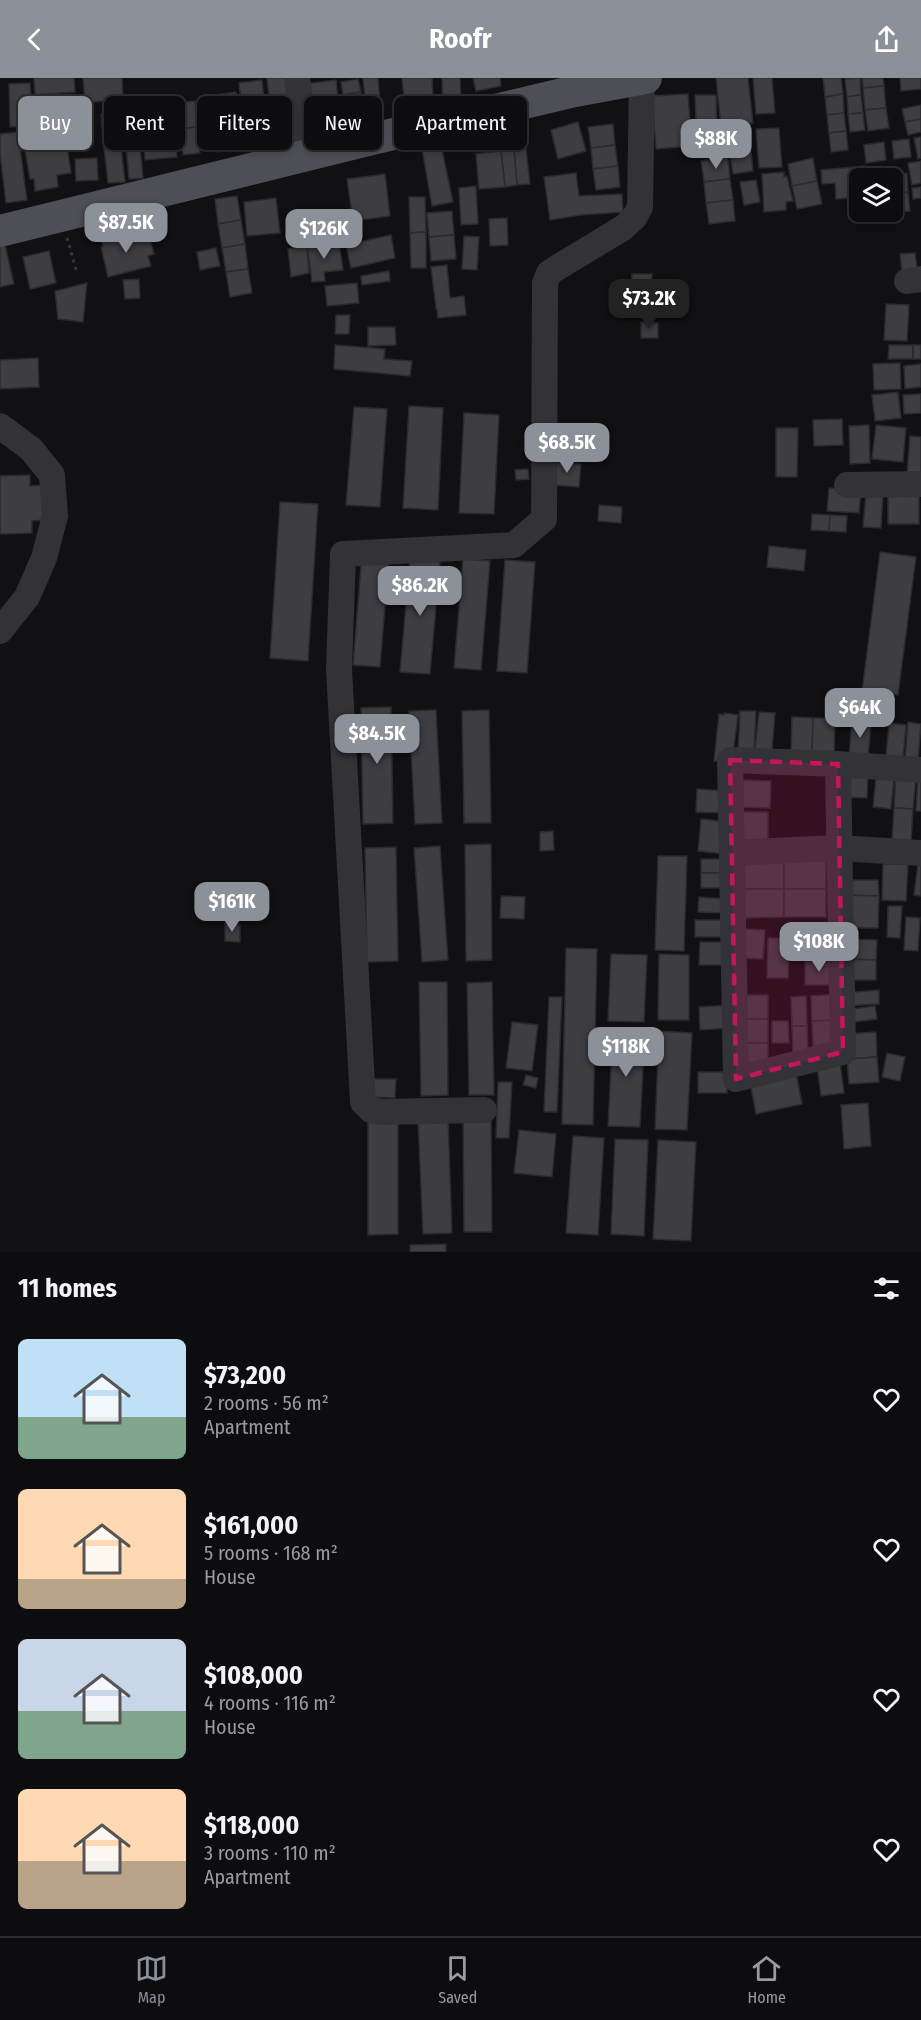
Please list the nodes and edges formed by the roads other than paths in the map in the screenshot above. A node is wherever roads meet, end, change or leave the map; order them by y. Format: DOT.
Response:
graph roads {
  1 [pos="297,78"];
  2 [pos="644,79"];
  3 [pos="574,85"];
  4 [pos="308,155"];
  5 [pos="0,231"];
  6 [pos="0,426"];
  7 [pos="921,484"];
  8 [pos="847,485"];
  9 [pos="0,631"];
  10 [pos="837,764"];
  11 [pos="921,770"];
  12 [pos="838,848"];
  13 [pos="732,853"];
  14 [pos="921,853"];
  15 [pos="484,1110"];
  1 -- 4 [label="street"];
  2 -- 3 [label="main road"];
  2 -- 15 [label="street"];
  3 -- 4 [label="main road"];
  4 -- 5 [label="main road"];
  6 -- 9 [label="street"];
  7 -- 8 [label="street"];
  10 -- 11 [label="street"];
  10 -- 12 [label="street"];
  10 -- 13 [label="street"];
  12 -- 13 [label="street"];
  12 -- 13 [label="street"];
  12 -- 14 [label="street"];
}
